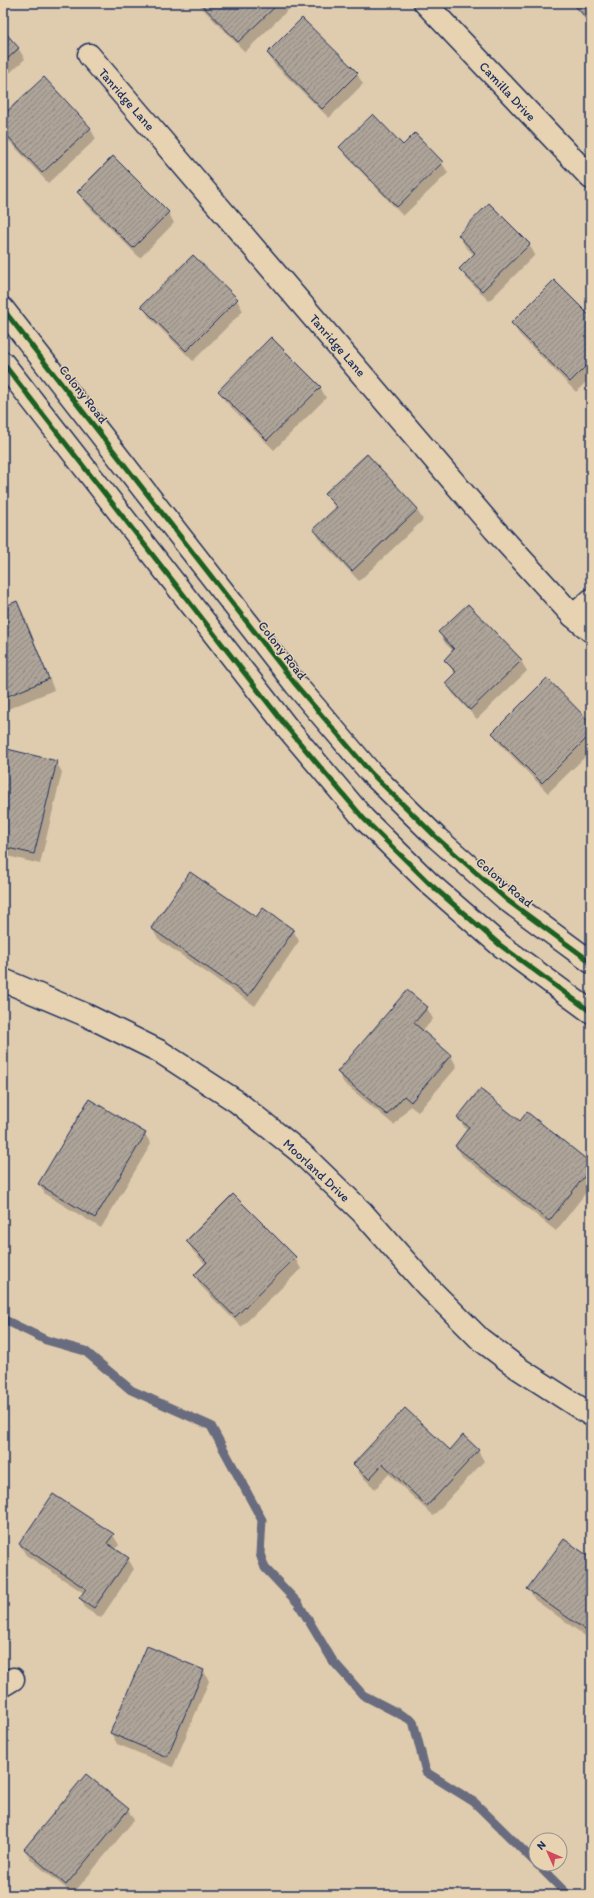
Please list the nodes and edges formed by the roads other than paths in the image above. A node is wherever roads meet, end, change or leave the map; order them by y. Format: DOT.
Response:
graph roads {
  1 [pos="425,3"];
  2 [pos="89,55"];
  3 [pos="591,178"];
  4 [pos="3,308"];
  5 [pos="3,363"];
  6 [pos="591,600"];
  7 [pos="573,616"];
  8 [pos="591,631"];
  9 [pos="591,962"];
  10 [pos="3,980"];
  11 [pos="591,1012"];
  12 [pos="591,1415"];
  1 -- 3 [label="street, Camilla Drive"];
  2 -- 7 [label="street, Tanridge Lane"];
  4 -- 9 [label="street, Colony Road"];
  5 -- 11 [label="street"];
  6 -- 7 [label="street"];
  7 -- 8 [label="street, Tanridge Lane"];
  10 -- 12 [label="street, Moorland Drive"];
}
